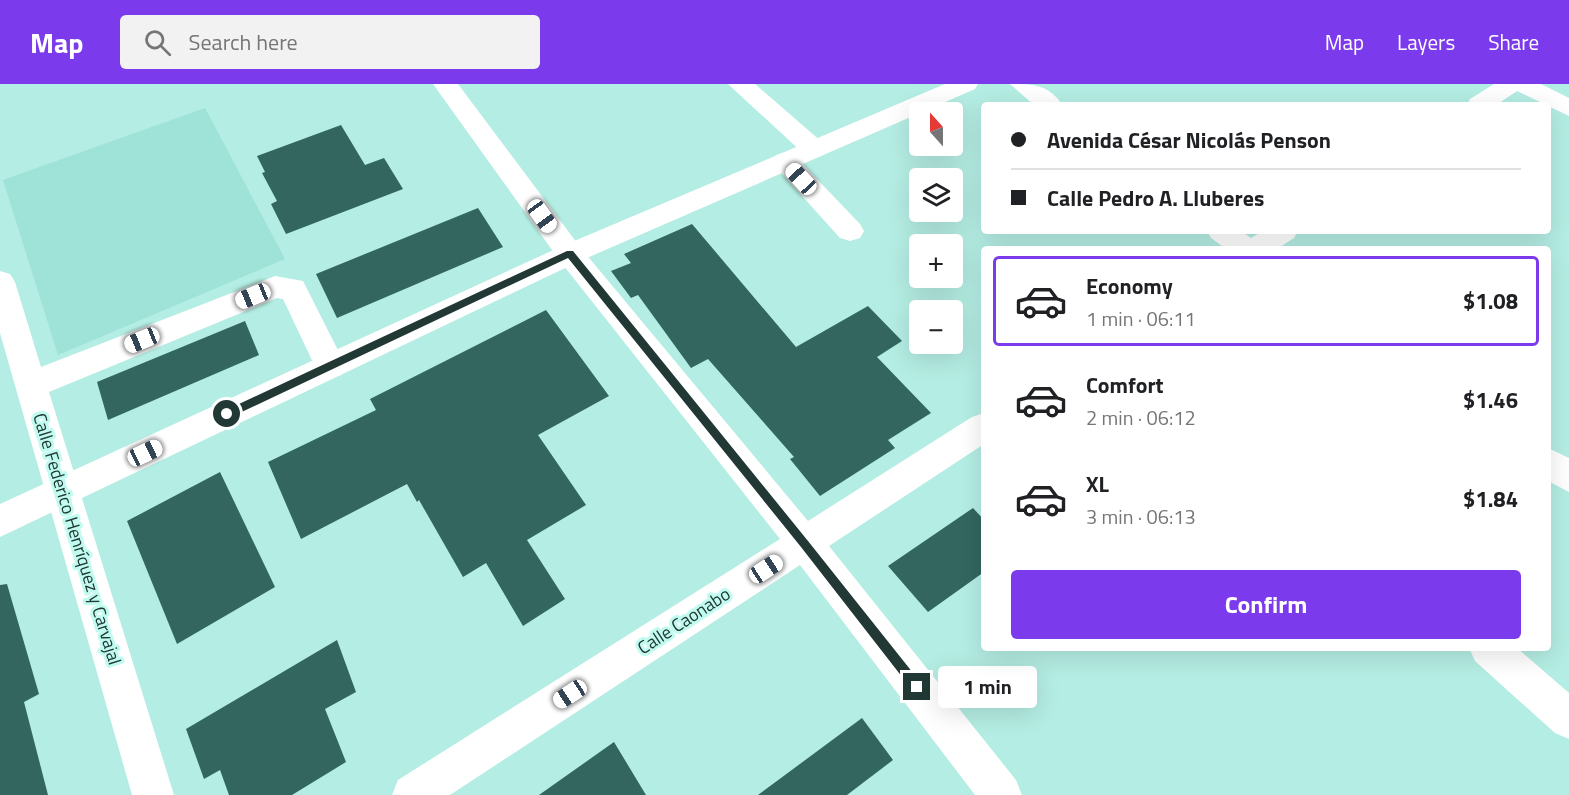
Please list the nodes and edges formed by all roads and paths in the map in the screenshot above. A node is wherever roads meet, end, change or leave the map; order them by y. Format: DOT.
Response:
graph roads {
  1 [pos="445,84"];
  2 [pos="740,84"];
  3 [pos="966,84"];
  4 [pos="1022,84"];
  5 [pos="1511,84"];
  6 [pos="1522,84"];
  7 [pos="1046,102"];
  8 [pos="1484,102"];
  9 [pos="1569,108"];
  10 [pos="814,149"];
  11 [pos="785,161"];
  12 [pos="850,231"];
  13 [pos="1225,234"];
  14 [pos="1279,234"];
  15 [pos="1242,246"];
  16 [pos="1261,246"];
  17 [pos="570,254"];
  18 [pos="1,286"];
  19 [pos="330,366"];
  20 [pos="31,385"];
  21 [pos="981,429"];
  22 [pos="1551,464"];
  23 [pos="1569,477"];
  24 [pos="63,491"];
  25 [pos="0,521"];
  26 [pos="805,544"];
  27 [pos="1491,651"];
  28 [pos="1569,720"];
  29 [pos="153,795"];
  30 [pos="413,795"];
  31 [pos="1001,795"];
  1 -- 17 [label="street"];
  2 -- 10 [label="street"];
  3 -- 10 [label="street"];
  4 -- 7 [label="street"];
  5 -- 8 [label="street"];
  6 -- 9 [label="street"];
  10 -- 11 [label="street"];
  11 -- 12 [label="street"];
  11 -- 17 [label="street"];
  13 -- 15 [label="street"];
  14 -- 16 [label="street"];
  17 -- 19 [label="street"];
  17 -- 26 [label="street"];
  18 -- 20 [label="street, Calle Federico Henríquez y Carvajal"];
  19 -- 20 [label="street"];
  19 -- 24 [label="street"];
  20 -- 24 [label="street, Calle Federico Henríquez y Carvajal"];
  21 -- 26 [label="street, Calle Caonabo"];
  22 -- 23 [label="street"];
  24 -- 25 [label="street"];
  24 -- 29 [label="street, Calle Federico Henríquez y Carvajal"];
  26 -- 30 [label="street, Calle Caonabo"];
  26 -- 31 [label="street"];
  27 -- 28 [label="street"];
}
